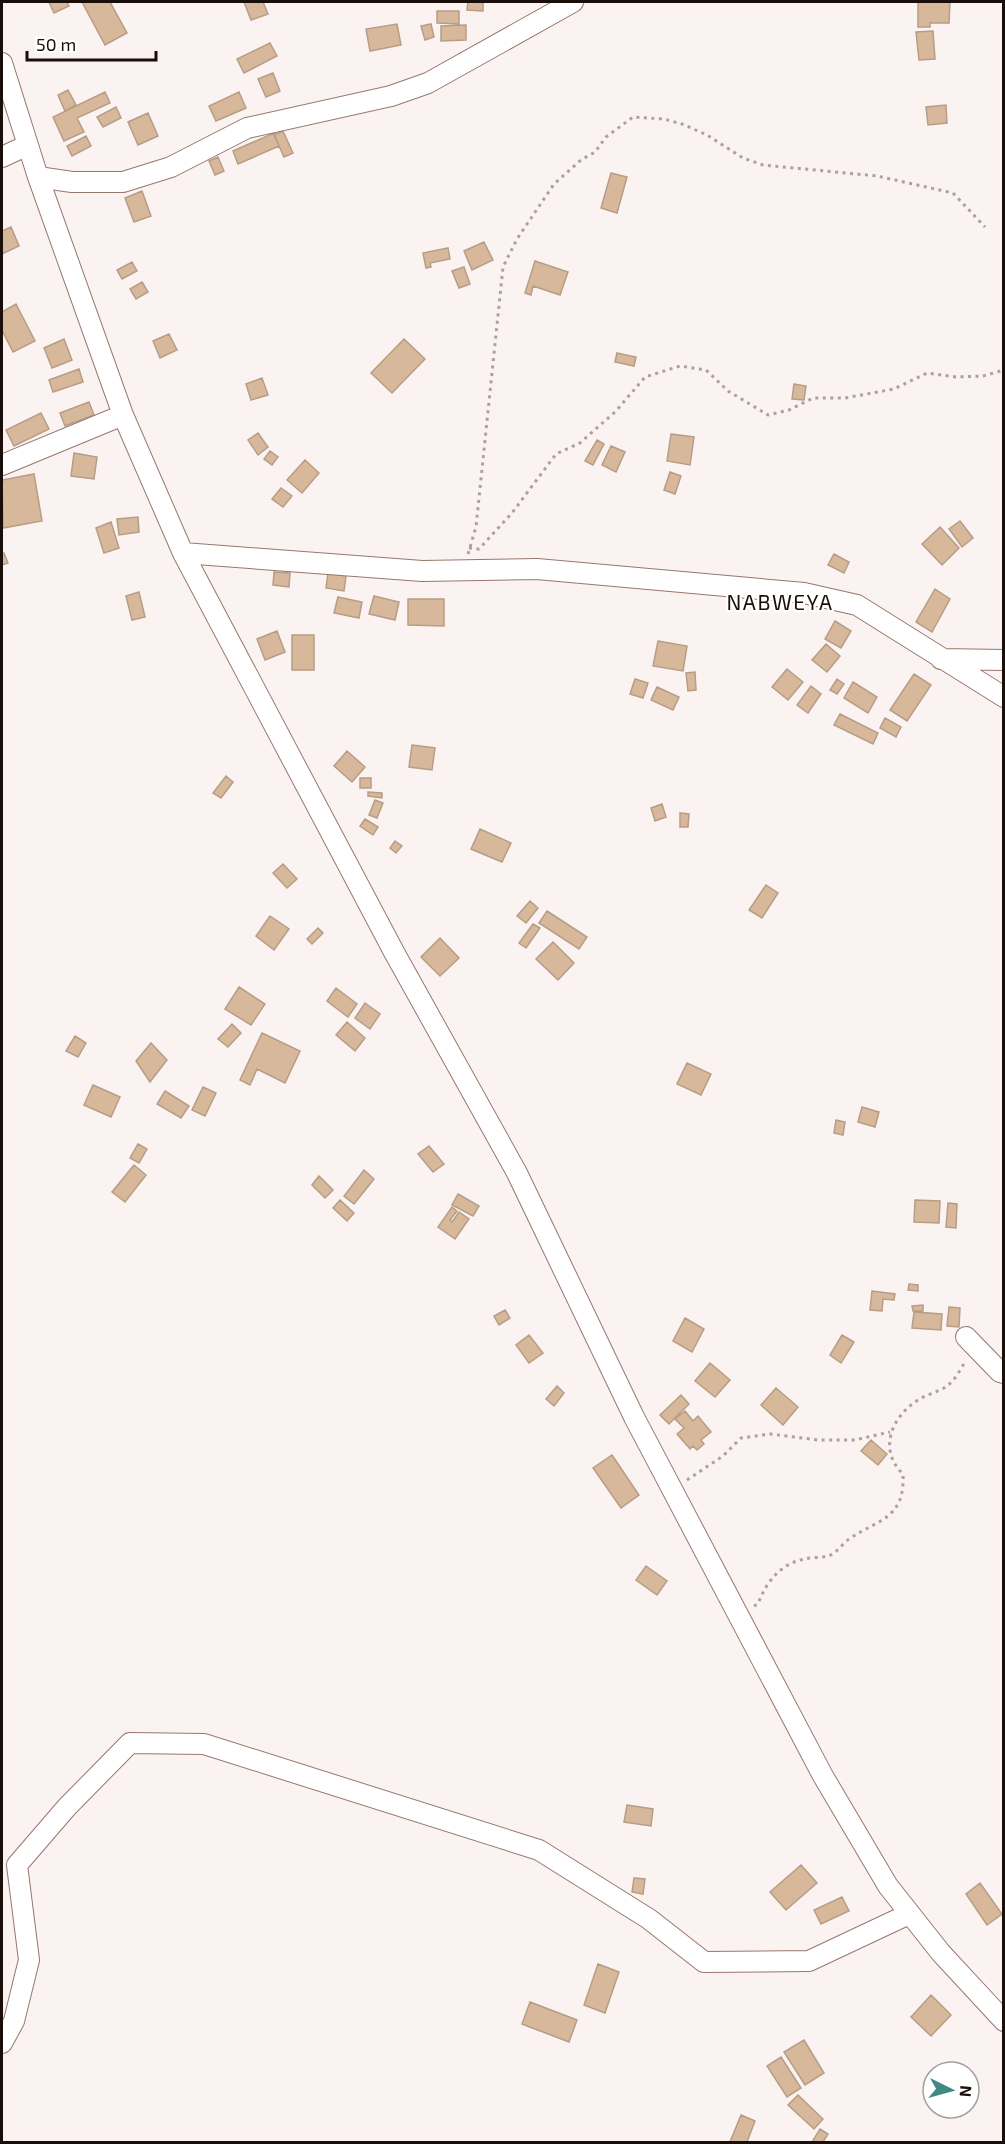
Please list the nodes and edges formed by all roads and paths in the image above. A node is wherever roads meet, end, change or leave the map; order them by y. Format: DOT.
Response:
graph roads {
  1 [pos="573,2"];
  2 [pos="2,63"];
  3 [pos="28,146"];
  4 [pos="2,157"];
  5 [pos="38,177"];
  6 [pos="985,227"];
  7 [pos="1004,370"];
  8 [pos="123,415"];
  9 [pos="2,465"];
  10 [pos="470,548"];
  11 [pos="183,553"];
  12 [pos="463,570"];
  13 [pos="941,659"];
  14 [pos="1004,660"];
  15 [pos="1004,697"];
  16 [pos="966,1337"];
  17 [pos="1004,1373"];
  18 [pos="890,1432"];
  19 [pos="673,1490"];
  20 [pos="751,1608"];
  21 [pos="909,1914"];
  22 [pos="1004,2021"];
  23 [pos="2,2043"];
  1 -- 5 [label="street"];
  2 -- 3 [label="street"];
  3 -- 4 [label="street"];
  3 -- 5 [label="street"];
  5 -- 8 [label="street"];
  6 -- 10 [label="path"];
  7 -- 10 [label="path"];
  8 -- 9 [label="street"];
  8 -- 11 [label="street"];
  10 -- 12 [label="path"];
  11 -- 12 [label="street"];
  11 -- 19 [label="street"];
  12 -- 13 [label="street"];
  13 -- 14 [label="street"];
  13 -- 15 [label="street"];
  16 -- 17 [label="street"];
  16 -- 18 [label="path"];
  18 -- 19 [label="path"];
  18 -- 20 [label="path"];
  19 -- 21 [label="street"];
  21 -- 22 [label="street"];
  21 -- 23 [label="street"];
}
